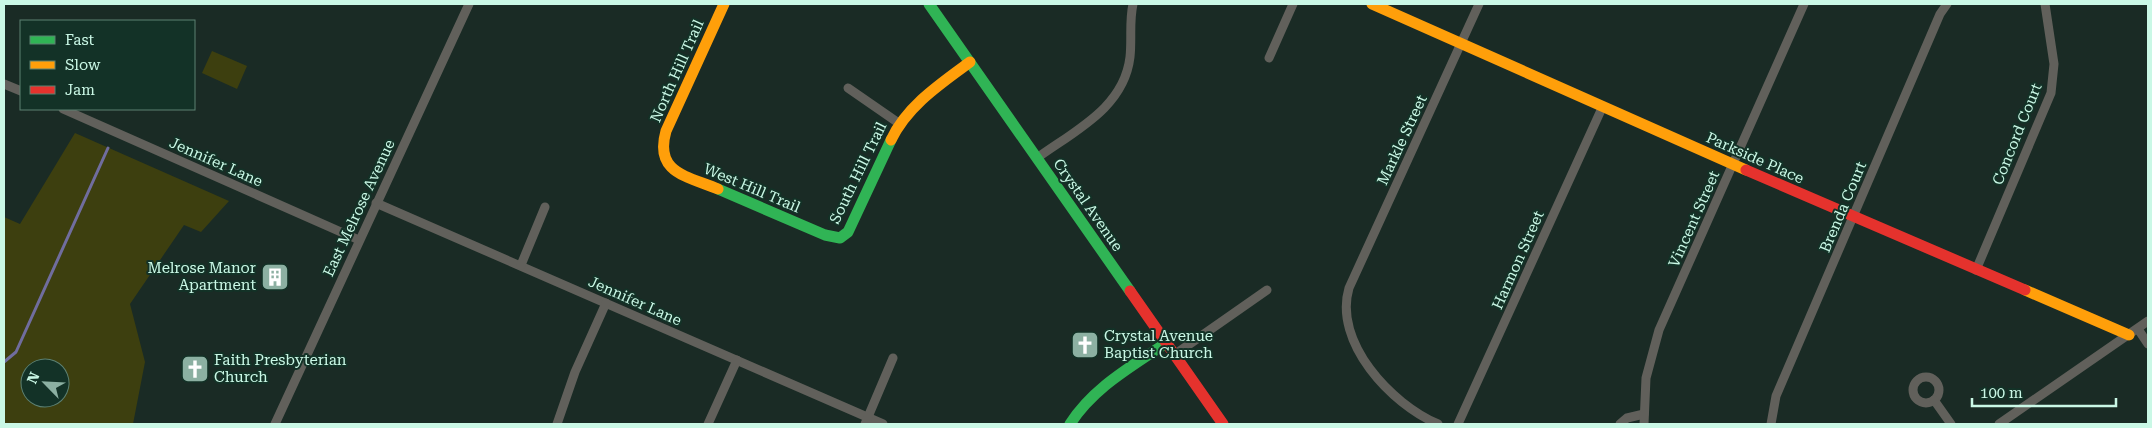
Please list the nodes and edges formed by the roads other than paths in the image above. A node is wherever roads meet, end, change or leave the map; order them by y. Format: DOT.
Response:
graph roads {
  1 [pos="469,4"];
  2 [pos="724,4"];
  3 [pos="929,4"];
  4 [pos="1133,4"];
  5 [pos="1293,4"];
  6 [pos="1372,4"];
  7 [pos="1479,4"];
  8 [pos="1804,4"];
  9 [pos="1947,4"];
  10 [pos="2045,4"];
  11 [pos="1460,44"];
  12 [pos="1269,58"];
  13 [pos="970,62"];
  14 [pos="4,84"];
  15 [pos="848,88"];
  16 [pos="20,91"];
  17 [pos="1602,108"];
  18 [pos="64,110"];
  19 [pos="900,124"];
  20 [pos="661,153"];
  21 [pos="1037,158"];
  22 [pos="1734,164"];
  23 [pos="376,203"];
  24 [pos="545,207"];
  25 [pos="1853,217"];
  26 [pos="840,238"];
  27 [pos="359,240"];
  28 [pos="521,266"];
  29 [pos="1976,270"];
  30 [pos="1267,290"];
  31 [pos="606,303"];
  32 [pos="2148,321"];
  33 [pos="2133,332"];
  34 [pos="1166,343"];
  35 [pos="2148,344"];
  36 [pos="1174,355"];
  37 [pos="893,358"];
  38 [pos="736,360"];
  39 [pos="1934,400"];
  40 [pos="1644,414"];
  41 [pos="867,421"];
  42 [pos="275,424"];
  43 [pos="557,424"];
  44 [pos="708,424"];
  45 [pos="883,424"];
  46 [pos="1070,424"];
  47 [pos="1223,424"];
  48 [pos="1438,424"];
  49 [pos="1458,424"];
  50 [pos="1620,424"];
  51 [pos="1644,424"];
  52 [pos="1771,424"];
  53 [pos="1950,424"];
  54 [pos="1999,424"];
  1 -- 23 [label="street, East Melrose Avenue"];
  2 -- 20 [label="street, North Hill Trail"];
  3 -- 13 [label="street, Crystal Avenue"];
  4 -- 21 [label="street"];
  5 -- 12 [label="street"];
  6 -- 11 [label="street, Parkside Place"];
  7 -- 11 [label="street, Markle Street"];
  8 -- 22 [label="street, Vincent Street"];
  9 -- 25 [label="street, Brenda Court"];
  10 -- 29 [label="street, Concord Court"];
  11 -- 17 [label="street, Parkside Place"];
  11 -- 48 [label="street, Markle Street"];
  13 -- 19 [label="street, South Hill Trail"];
  13 -- 21 [label="street, Crystal Avenue"];
  14 -- 16 [label="street"];
  15 -- 19 [label="street"];
  17 -- 22 [label="street, Parkside Place"];
  17 -- 49 [label="street, Harmon Street"];
  18 -- 27 [label="street, Jennifer Lane"];
  19 -- 26 [label="street, South Hill Trail"];
  20 -- 26 [label="street, West Hill Trail"];
  21 -- 34 [label="street, Crystal Avenue"];
  22 -- 25 [label="street, Parkside Place"];
  22 -- 40 [label="street, Vincent Street"];
  23 -- 27 [label="street, East Melrose Avenue"];
  23 -- 28 [label="street, Jennifer Lane"];
  24 -- 28 [label="street"];
  25 -- 29 [label="street, Parkside Place"];
  25 -- 52 [label="street, Brenda Court"];
  27 -- 42 [label="street, East Melrose Avenue"];
  28 -- 31 [label="street, Jennifer Lane"];
  29 -- 33 [label="street, Parkside Place"];
  30 -- 36 [label="street"];
  31 -- 38 [label="street, Jennifer Lane"];
  31 -- 43 [label="street"];
  32 -- 33 [label="street"];
  33 -- 35 [label="street"];
  33 -- 54 [label="street"];
  34 -- 36 [label="street, Crystal Avenue"];
  34 -- 46 [label="street"];
  36 -- 47 [label="street, Crystal Avenue"];
  37 -- 41 [label="street"];
  38 -- 41 [label="street, Jennifer Lane"];
  38 -- 44 [label="street"];
  39 -- 53 [label="street"];
  40 -- 50 [label="street"];
  40 -- 51 [label="street, Vincent Street"];
  41 -- 45 [label="street, Jennifer Lane"];
}
